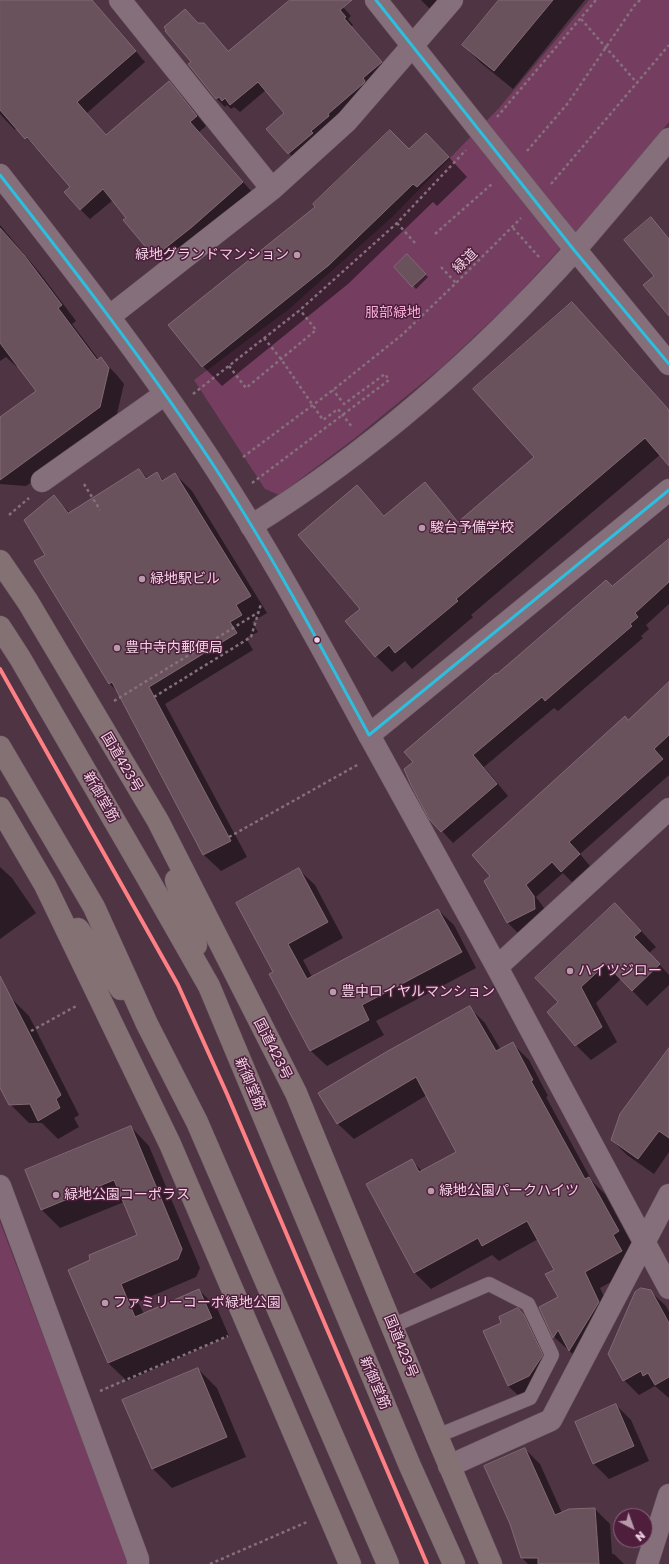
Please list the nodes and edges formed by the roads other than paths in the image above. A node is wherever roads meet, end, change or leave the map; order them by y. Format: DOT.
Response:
graph roads {
  1 [pos="120,0"];
  2 [pos="376,0"];
  3 [pos="452,0"];
  4 [pos="413,46"];
  5 [pos="669,139"];
  6 [pos="0,175"];
  7 [pos="272,189"];
  8 [pos="574,250"];
  9 [pos="110,316"];
  10 [pos="669,364"];
  11 [pos="166,394"];
  12 [pos="37,489"];
  13 [pos="669,490"];
  14 [pos="251,526"];
  15 [pos="0,561"];
  16 [pos="0,627"];
  17 [pos="369,735"];
  18 [pos="0,747"];
  19 [pos="0,808"];
  20 [pos="669,809"];
  21 [pos="158,822"];
  22 [pos="45,885"];
  23 [pos="497,968"];
  24 [pos="209,986"];
  25 [pos="147,1024"];
  26 [pos="0,1186"];
  27 [pos="669,1195"];
  28 [pos="645,1244"];
  29 [pos="669,1288"];
  30 [pos="392,1326"];
  31 [pos="437,1436"];
  32 [pos="449,1466"];
  33 [pos="669,1495"];
  34 [pos="138,1564"];
  35 [pos="350,1564"];
  36 [pos="388,1564"];
  37 [pos="454,1564"];
  38 [pos="491,1564"];
  39 [pos="647,1564"];
  1 -- 7 [label="street"];
  2 -- 4 [label="street"];
  3 -- 4 [label="street"];
  4 -- 7 [label="street"];
  4 -- 8 [label="street, bridge"];
  5 -- 8 [label="street"];
  6 -- 9 [label="street"];
  7 -- 9 [label="street"];
  8 -- 10 [label="street"];
  8 -- 14 [label="street"];
  9 -- 11 [label="street"];
  11 -- 12 [label="street"];
  11 -- 14 [label="street"];
  13 -- 17 [label="street"];
  14 -- 17 [label="street"];
  15 -- 21 [label="highway, 国道423号"];
  16 -- 24 [label="highway, 新御堂筋"];
  17 -- 23 [label="street"];
  18 -- 25 [label="highway"];
  19 -- 22 [label="highway"];
  20 -- 23 [label="street"];
  21 -- 24 [label="highway"];
  21 -- 30 [label="highway, 国道423号"];
  22 -- 25 [label="highway"];
  22 -- 35 [label="highway"];
  23 -- 28 [label="street"];
  24 -- 37 [label="highway, 新御堂筋"];
  25 -- 36 [label="highway"];
  26 -- 34 [label="street"];
  27 -- 28 [label="street"];
  28 -- 29 [label="street"];
  28 -- 32 [label="street"];
  30 -- 31 [label="highway, 国道423号"];
  30 -- 31 [label="lane"];
  31 -- 32 [label="highway, 国道423号"];
  32 -- 38 [label="highway, 国道423号"];
  33 -- 39 [label="street"];
}
